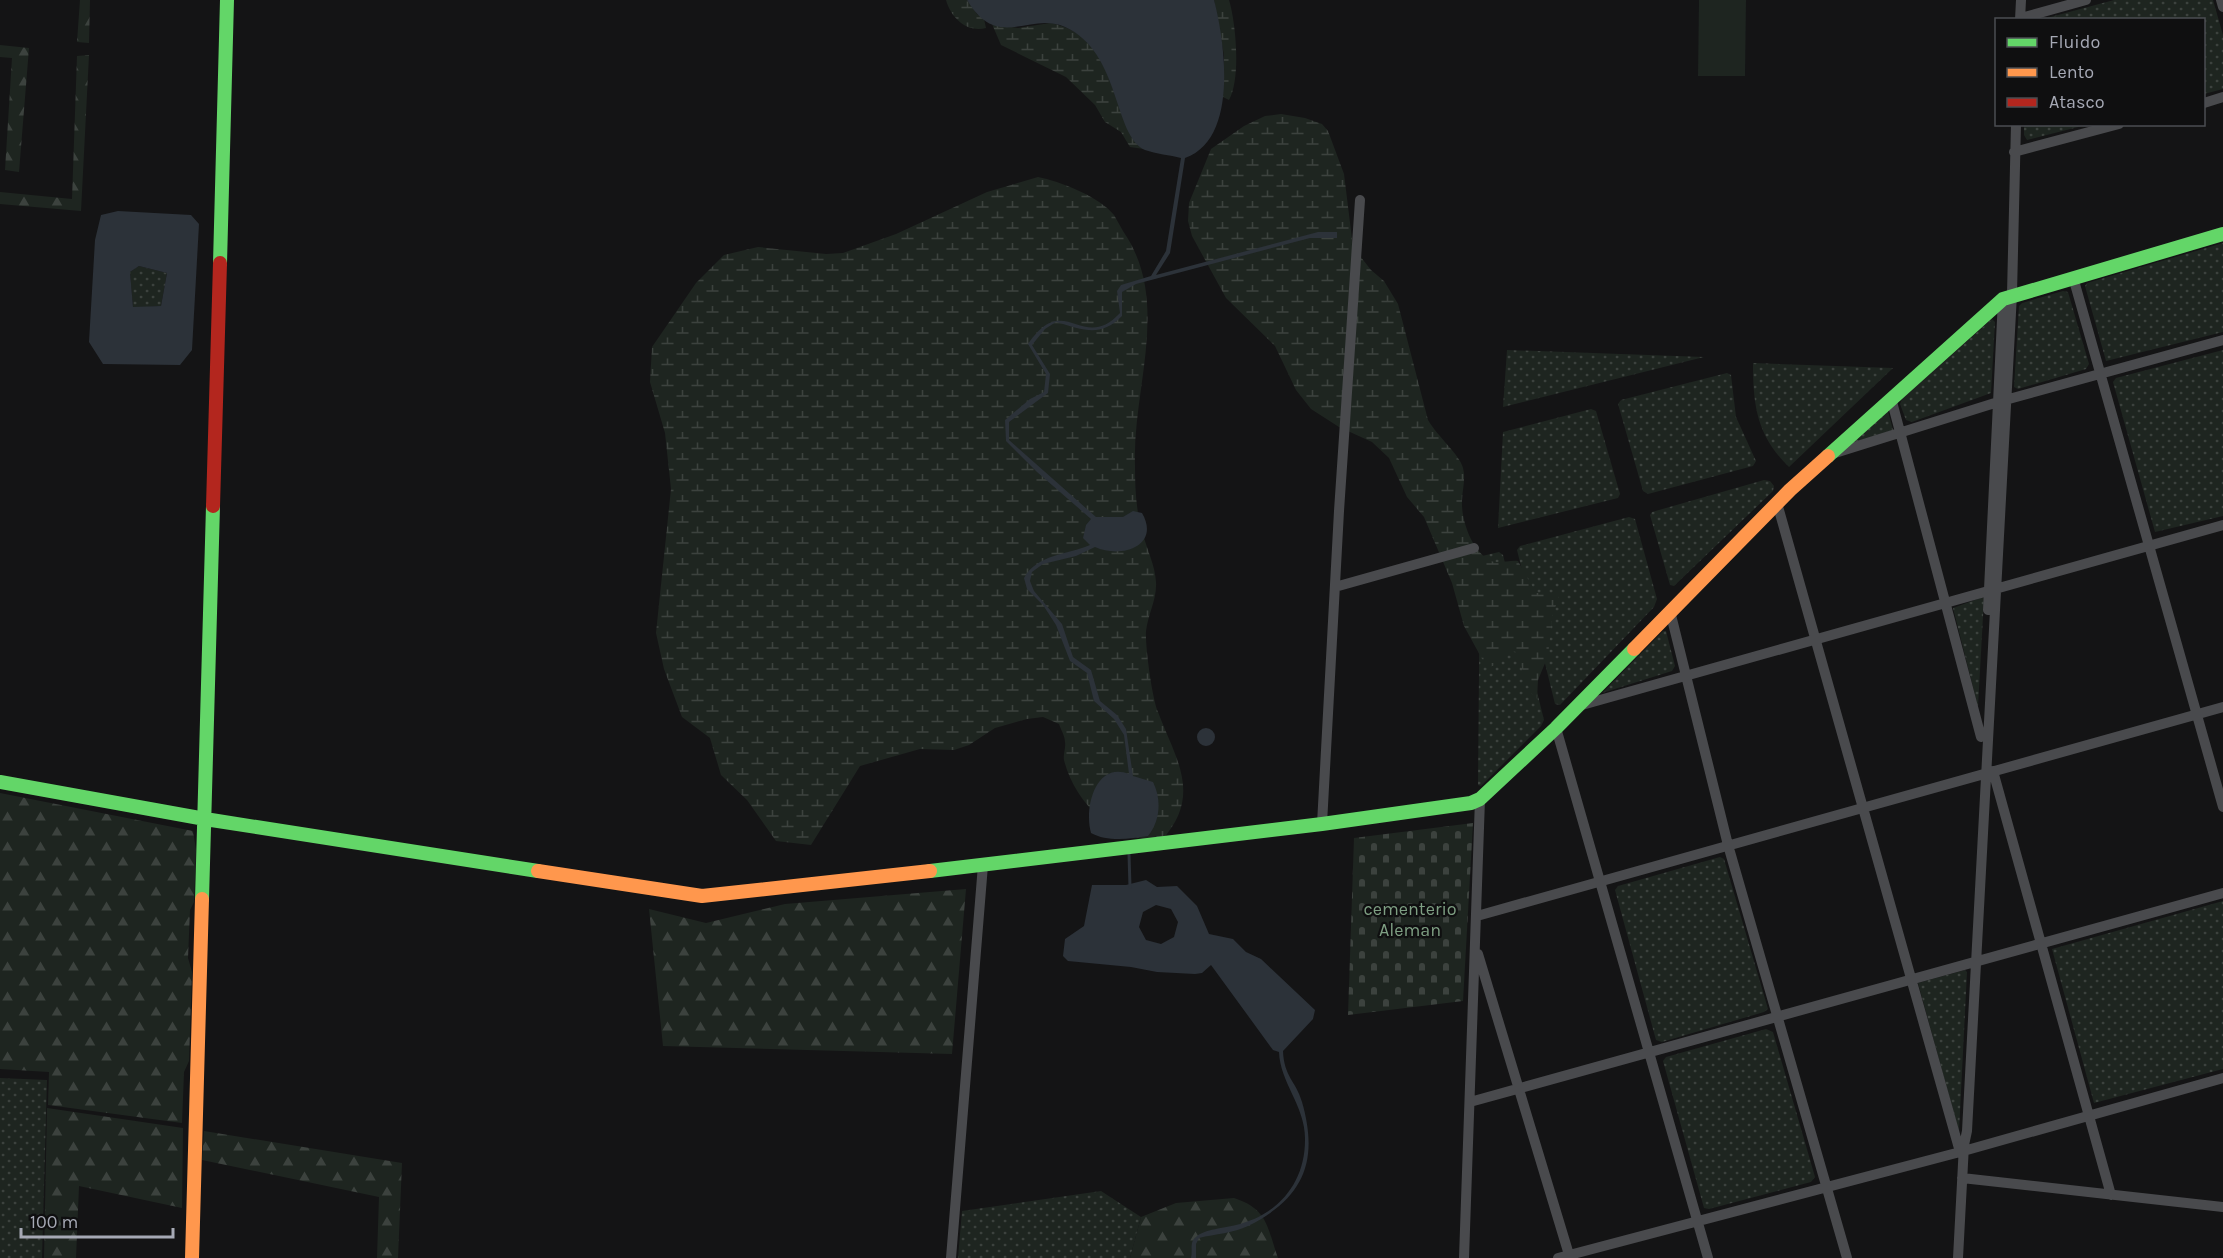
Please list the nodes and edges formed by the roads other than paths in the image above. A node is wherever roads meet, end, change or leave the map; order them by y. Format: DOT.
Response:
graph roads {
  1 [pos="227,0"];
  2 [pos="2021,0"];
  3 [pos="2086,0"];
  4 [pos="2221,0"];
  5 [pos="2223,7"];
  6 [pos="2020,18"];
  7 [pos="2023,18"];
  8 [pos="2223,98"];
  9 [pos="2205,102"];
  10 [pos="2016,126"];
  11 [pos="2112,126"];
  12 [pos="2014,152"];
  13 [pos="1360,200"];
  14 [pos="2223,234"];
  15 [pos="2073,277"];
  16 [pos="2007,296"];
  17 [pos="2223,340"];
  18 [pos="2100,374"];
  19 [pos="1891,398"];
  20 [pos="2002,401"];
  21 [pos="1900,433"];
  22 [pos="1828,455"];
  23 [pos="1777,503"];
  24 [pos="2223,525"];
  25 [pos="2149,545"];
  26 [pos="1474,548"];
  27 [pos="1335,587"];
  28 [pos="1992,589"];
  29 [pos="1945,602"];
  30 [pos="1670,611"];
  31 [pos="1815,639"];
  32 [pos="1686,675"];
  33 [pos="1579,706"];
  34 [pos="2223,707"];
  35 [pos="2197,715"];
  36 [pos="1556,728"];
  37 [pos="1981,738"];
  38 [pos="1986,773"];
  39 [pos="0,782"];
  40 [pos="1480,799"];
  41 [pos="1863,807"];
  42 [pos="2223,807"];
  43 [pos="205,819"];
  44 [pos="1322,824"];
  45 [pos="1728,845"];
  46 [pos="983,865"];
  47 [pos="1601,881"];
  48 [pos="2223,893"];
  49 [pos="1477,916"];
  50 [pos="2041,943"];
  51 [pos="1475,945"];
  52 [pos="1973,962"];
  53 [pos="1911,979"];
  54 [pos="1777,1017"];
  55 [pos="1651,1052"];
  56 [pos="2223,1078"];
  57 [pos="1519,1089"];
  58 [pos="1470,1102"];
  59 [pos="2089,1116"];
  60 [pos="1962,1149"];
  61 [pos="1962,1178"];
  62 [pos="1826,1187"];
  63 [pos="2111,1195"];
  64 [pos="2223,1207"];
  65 [pos="1698,1221"];
  66 [pos="1570,1256"];
  67 [pos="192,1258"];
  68 [pos="951,1258"];
  69 [pos="1464,1258"];
  70 [pos="1558,1258"];
  71 [pos="1708,1258"];
  72 [pos="1847,1258"];
  73 [pos="1958,1258"];
  1 -- 43 [label="street"];
  2 -- 6 [label="street"];
  3 -- 7 [label="street"];
  4 -- 5 [label="street"];
  8 -- 9 [label="street"];
  10 -- 12 [label="street"];
  11 -- 12 [label="street"];
  12 -- 16 [label="street"];
  13 -- 27 [label="street"];
  14 -- 15 [label="street"];
  15 -- 16 [label="street"];
  15 -- 18 [label="street"];
  16 -- 19 [label="street"];
  16 -- 20 [label="street"];
  17 -- 18 [label="street"];
  18 -- 20 [label="street"];
  18 -- 25 [label="street"];
  19 -- 21 [label="street"];
  19 -- 22 [label="street"];
  20 -- 21 [label="street"];
  20 -- 28 [label="street"];
  21 -- 22 [label="street"];
  21 -- 29 [label="street"];
  22 -- 23 [label="street"];
  23 -- 30 [label="street"];
  23 -- 31 [label="street"];
  24 -- 25 [label="street"];
  25 -- 28 [label="street"];
  25 -- 35 [label="street"];
  26 -- 27 [label="street"];
  27 -- 44 [label="street"];
  28 -- 29 [label="street"];
  28 -- 37 [label="street"];
  28 -- 38 [label="street"];
  29 -- 31 [label="street"];
  29 -- 37 [label="street"];
  30 -- 32 [label="street"];
  30 -- 33 [label="street"];
  31 -- 32 [label="street"];
  31 -- 41 [label="street"];
  32 -- 33 [label="street"];
  32 -- 45 [label="street"];
  33 -- 36 [label="street"];
  34 -- 35 [label="street"];
  35 -- 38 [label="street"];
  35 -- 42 [label="street"];
  36 -- 40 [label="street"];
  36 -- 47 [label="street"];
  37 -- 38 [label="street"];
  38 -- 41 [label="street"];
  38 -- 50 [label="street"];
  38 -- 52 [label="street"];
  39 -- 43 [label="street"];
  40 -- 44 [label="street"];
  40 -- 49 [label="street"];
  41 -- 45 [label="street"];
  41 -- 53 [label="street"];
  43 -- 46 [label="street"];
  43 -- 67 [label="street"];
  44 -- 46 [label="street"];
  45 -- 47 [label="street"];
  45 -- 54 [label="street"];
  46 -- 68 [label="street"];
  47 -- 49 [label="street"];
  47 -- 55 [label="street"];
  48 -- 50 [label="street"];
  49 -- 51 [label="street"];
  50 -- 52 [label="street"];
  50 -- 59 [label="street"];
  51 -- 57 [label="street"];
  51 -- 58 [label="street"];
  52 -- 53 [label="street"];
  52 -- 60 [label="street"];
  53 -- 54 [label="street"];
  53 -- 60 [label="street"];
  54 -- 55 [label="street"];
  54 -- 62 [label="street"];
  55 -- 57 [label="street"];
  55 -- 65 [label="street"];
  56 -- 59 [label="street"];
  57 -- 58 [label="street"];
  57 -- 66 [label="street"];
  58 -- 69 [label="street"];
  59 -- 60 [label="street"];
  59 -- 63 [label="street"];
  60 -- 61 [label="street"];
  60 -- 62 [label="street"];
  61 -- 63 [label="street"];
  61 -- 73 [label="street"];
  62 -- 65 [label="street"];
  62 -- 72 [label="street"];
  63 -- 64 [label="street"];
  65 -- 66 [label="street"];
  65 -- 71 [label="street"];
  66 -- 70 [label="street"];
}
